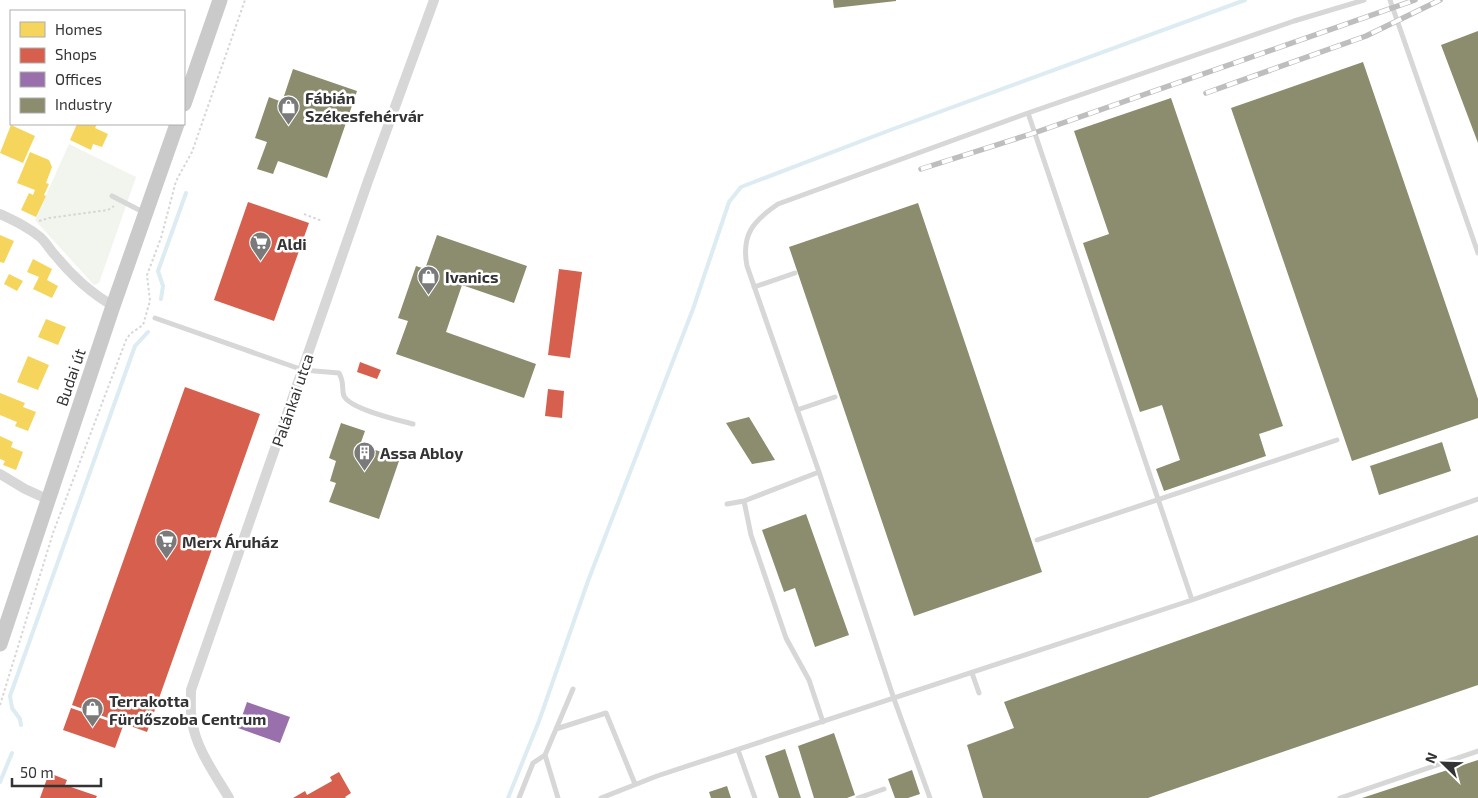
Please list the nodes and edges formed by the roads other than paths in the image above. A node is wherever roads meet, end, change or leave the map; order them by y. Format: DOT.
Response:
graph roads {
  1 [pos="220,0"];
  2 [pos="434,0"];
  3 [pos="1364,0"];
  4 [pos="1390,0"];
  5 [pos="185,101"];
  6 [pos="1028,113"];
  7 [pos="177,125"];
  8 [pos="112,196"];
  9 [pos="145,213"];
  10 [pos="0,214"];
  11 [pos="1476,240"];
  12 [pos="1478,253"];
  13 [pos="795,273"];
  14 [pos="754,287"];
  15 [pos="112,306"];
  16 [pos="154,318"];
  17 [pos="303,370"];
  18 [pos="835,397"];
  19 [pos="797,410"];
  20 [pos="413,424"];
  21 [pos="1337,440"];
  22 [pos="819,472"];
  23 [pos="0,474"];
  24 [pos="47,499"];
  25 [pos="1158,500"];
  26 [pos="1478,500"];
  27 [pos="744,501"];
  28 [pos="727,504"];
  29 [pos="1037,540"];
  30 [pos="1192,600"];
  31 [pos="0,644"];
  32 [pos="972,673"];
  33 [pos="574,689"];
  34 [pos="979,693"];
  35 [pos="894,699"];
  36 [pos="823,722"];
  37 [pos="556,729"];
  38 [pos="738,750"];
  39 [pos="1478,751"];
  40 [pos="545,755"];
  41 [pos="635,784"];
  42 [pos="884,789"];
  43 [pos="604,797"];
  44 [pos="229,798"];
  45 [pos="519,798"];
  46 [pos="558,798"];
  47 [pos="755,798"];
  48 [pos="858,798"];
  49 [pos="930,798"];
  50 [pos="1340,798"];
  1 -- 5 [label="main road"];
  2 -- 17 [label="street, Palánkai utca"];
  3 -- 6 [label="lane"];
  4 -- 11 [label="lane"];
  6 -- 14 [label="lane"];
  6 -- 25 [label="lane"];
  7 -- 9 [label="main road, Budai út"];
  8 -- 9 [label="lane"];
  9 -- 15 [label="main road, Budai út"];
  10 -- 15 [label="street"];
  11 -- 12 [label="lane"];
  13 -- 14 [label="lane"];
  14 -- 19 [label="lane"];
  15 -- 24 [label="main road, Budai út"];
  16 -- 17 [label="lane"];
  17 -- 20 [label="lane"];
  17 -- 44 [label="street, Palánkai utca"];
  18 -- 19 [label="lane"];
  19 -- 22 [label="lane"];
  21 -- 25 [label="lane"];
  22 -- 27 [label="lane"];
  22 -- 35 [label="lane"];
  23 -- 24 [label="street"];
  24 -- 31 [label="main road, Budai út"];
  25 -- 29 [label="lane"];
  25 -- 30 [label="lane"];
  26 -- 30 [label="lane"];
  27 -- 28 [label="lane"];
  27 -- 36 [label="lane"];
  30 -- 32 [label="lane"];
  32 -- 34 [label="lane"];
  32 -- 35 [label="lane"];
  33 -- 37 [label="lane"];
  35 -- 36 [label="lane"];
  35 -- 49 [label="lane"];
  36 -- 38 [label="lane"];
  37 -- 40 [label="lane"];
  37 -- 41 [label="lane"];
  38 -- 41 [label="lane"];
  38 -- 47 [label="lane"];
  39 -- 50 [label="lane"];
  40 -- 45 [label="lane"];
  40 -- 46 [label="lane"];
  41 -- 43 [label="lane"];
  42 -- 48 [label="lane"];
}
